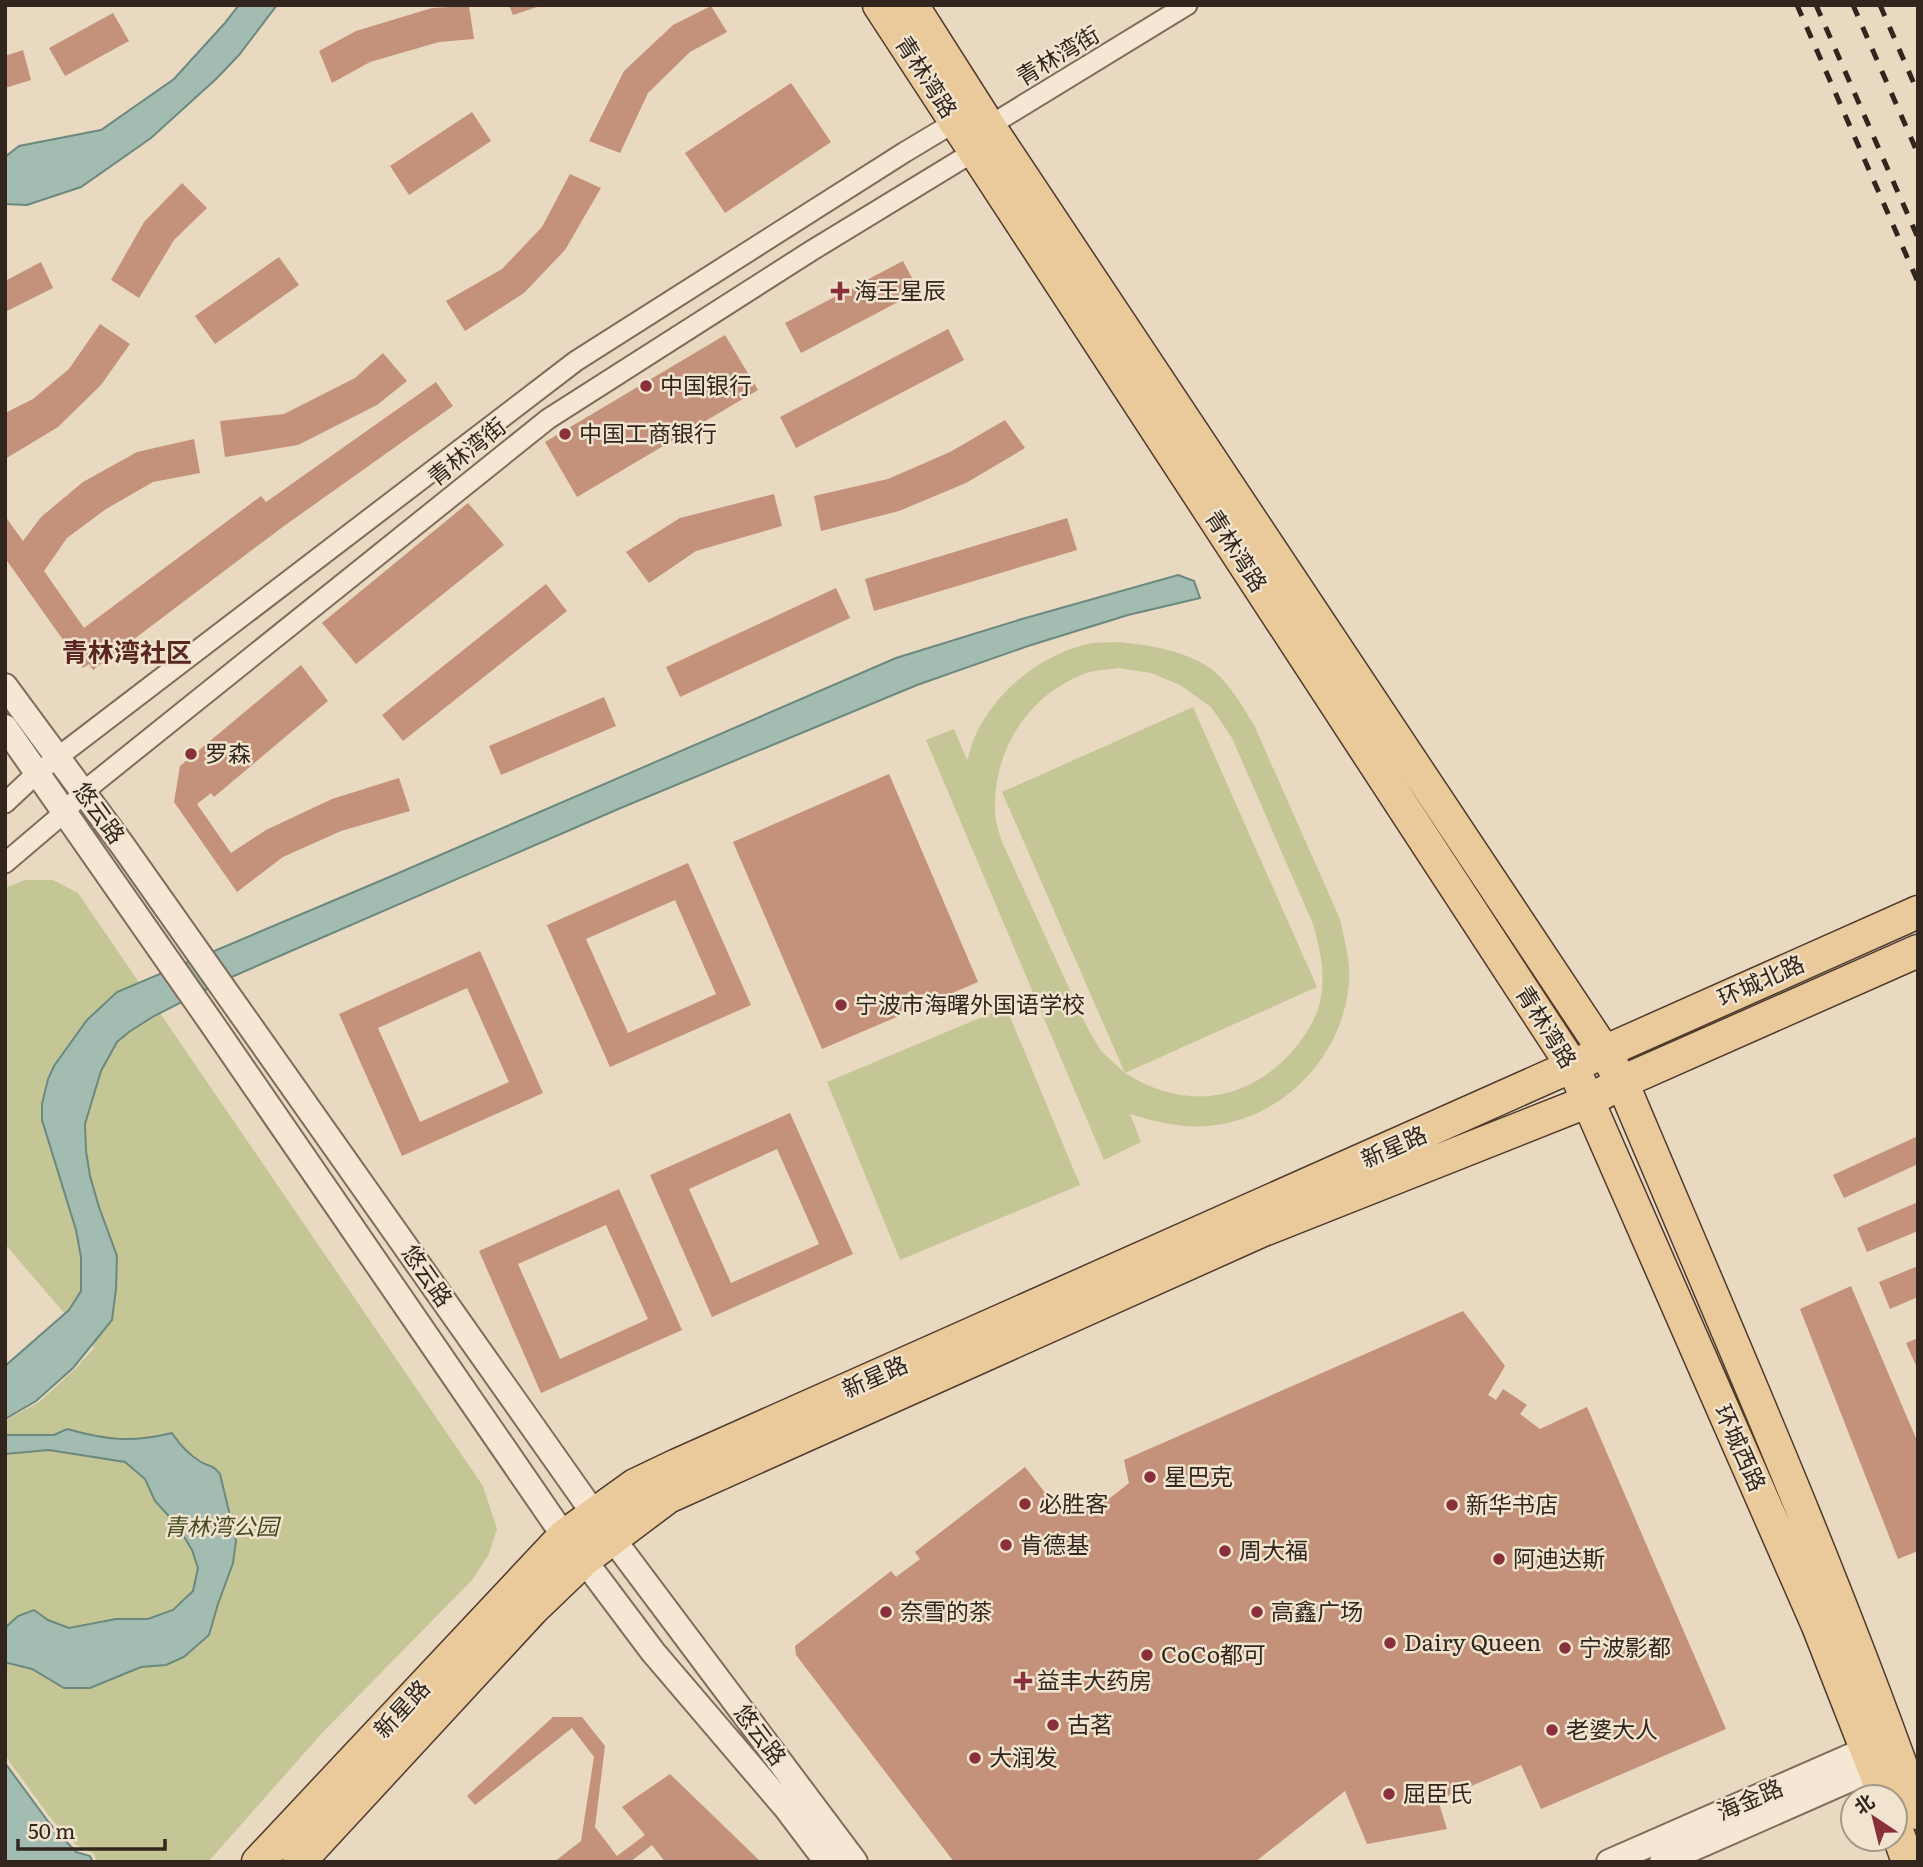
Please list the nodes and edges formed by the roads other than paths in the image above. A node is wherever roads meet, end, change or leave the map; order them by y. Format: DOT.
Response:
graph roads {
  1 [pos="878,5"];
  2 [pos="912,5"];
  3 [pos="1187,5"];
  4 [pos="955,122"];
  5 [pos="982,138"];
  6 [pos="5,686"];
  7 [pos="5,727"];
  8 [pos="58,757"];
  9 [pos="37,773"];
  10 [pos="83,792"];
  11 [pos="5,803"];
  12 [pos="65,812"];
  13 [pos="5,863"];
  14 [pos="1918,912"];
  15 [pos="1918,951"];
  16 [pos="1604,1051"];
  17 [pos="1573,1067"];
  18 [pos="1622,1082"];
  19 [pos="1588,1101"];
  20 [pos="604,1526"];
  21 [pos="574,1548"];
  22 [pos="1884,1762"];
  23 [pos="1918,1813"];
  24 [pos="258,1862"];
  25 [pos="299,1862"];
  26 [pos="827,1862"];
  27 [pos="855,1862"];
  28 [pos="1609,1862"];
  29 [pos="1662,1862"];
  1 -- 4 [label="main road, 青林湾路"];
  2 -- 5 [label="main road, 青林湾路"];
  3 -- 5 [label="street, 青林湾街"];
  4 -- 5 [label="main road, 青林湾路"];
  4 -- 8 [label="street, 青林湾街"];
  5 -- 10 [label="street, 青林湾街"];
  5 -- 16 [label="main road, 青林湾路"];
  5 -- 17 [label="main road, 青林湾路"];
  6 -- 8 [label="street, 悠云路"];
  7 -- 9 [label="street, 悠云路"];
  8 -- 9 [label="street, 青林湾街"];
  8 -- 10 [label="street, 悠云路"];
  9 -- 11 [label="street, 青林湾街"];
  9 -- 12 [label="street, 悠云路"];
  10 -- 12 [label="street, 青林湾街"];
  10 -- 20 [label="street, 悠云路"];
  12 -- 13 [label="street, 青林湾街"];
  12 -- 21 [label="street, 悠云路"];
  14 -- 16 [label="main road, 环城北路"];
  15 -- 18 [label="main road, 环城北路"];
  16 -- 17 [label="main road, 新星路"];
  16 -- 18 [label="main road, 青林湾路"];
  17 -- 19 [label="main road, 青林湾路"];
  17 -- 20 [label="main road, 新星路"];
  18 -- 19 [label="main road, 新星路"];
  18 -- 22 [label="main road, 青林湾路"];
  19 -- 20 [label="main road, 新星路"];
  19 -- 22 [label="main road, 环城西路"];
  20 -- 21 [label="main road, 新星路"];
  20 -- 27 [label="street, 悠云路"];
  21 -- 24 [label="main road, 新星路"];
  21 -- 25 [label="main road, 新星路"];
  21 -- 26 [label="street, 悠云路"];
  22 -- 23 [label="main road"];
  22 -- 28 [label="street, 海金路"];
  22 -- 29 [label="street, 海金路"];
}
